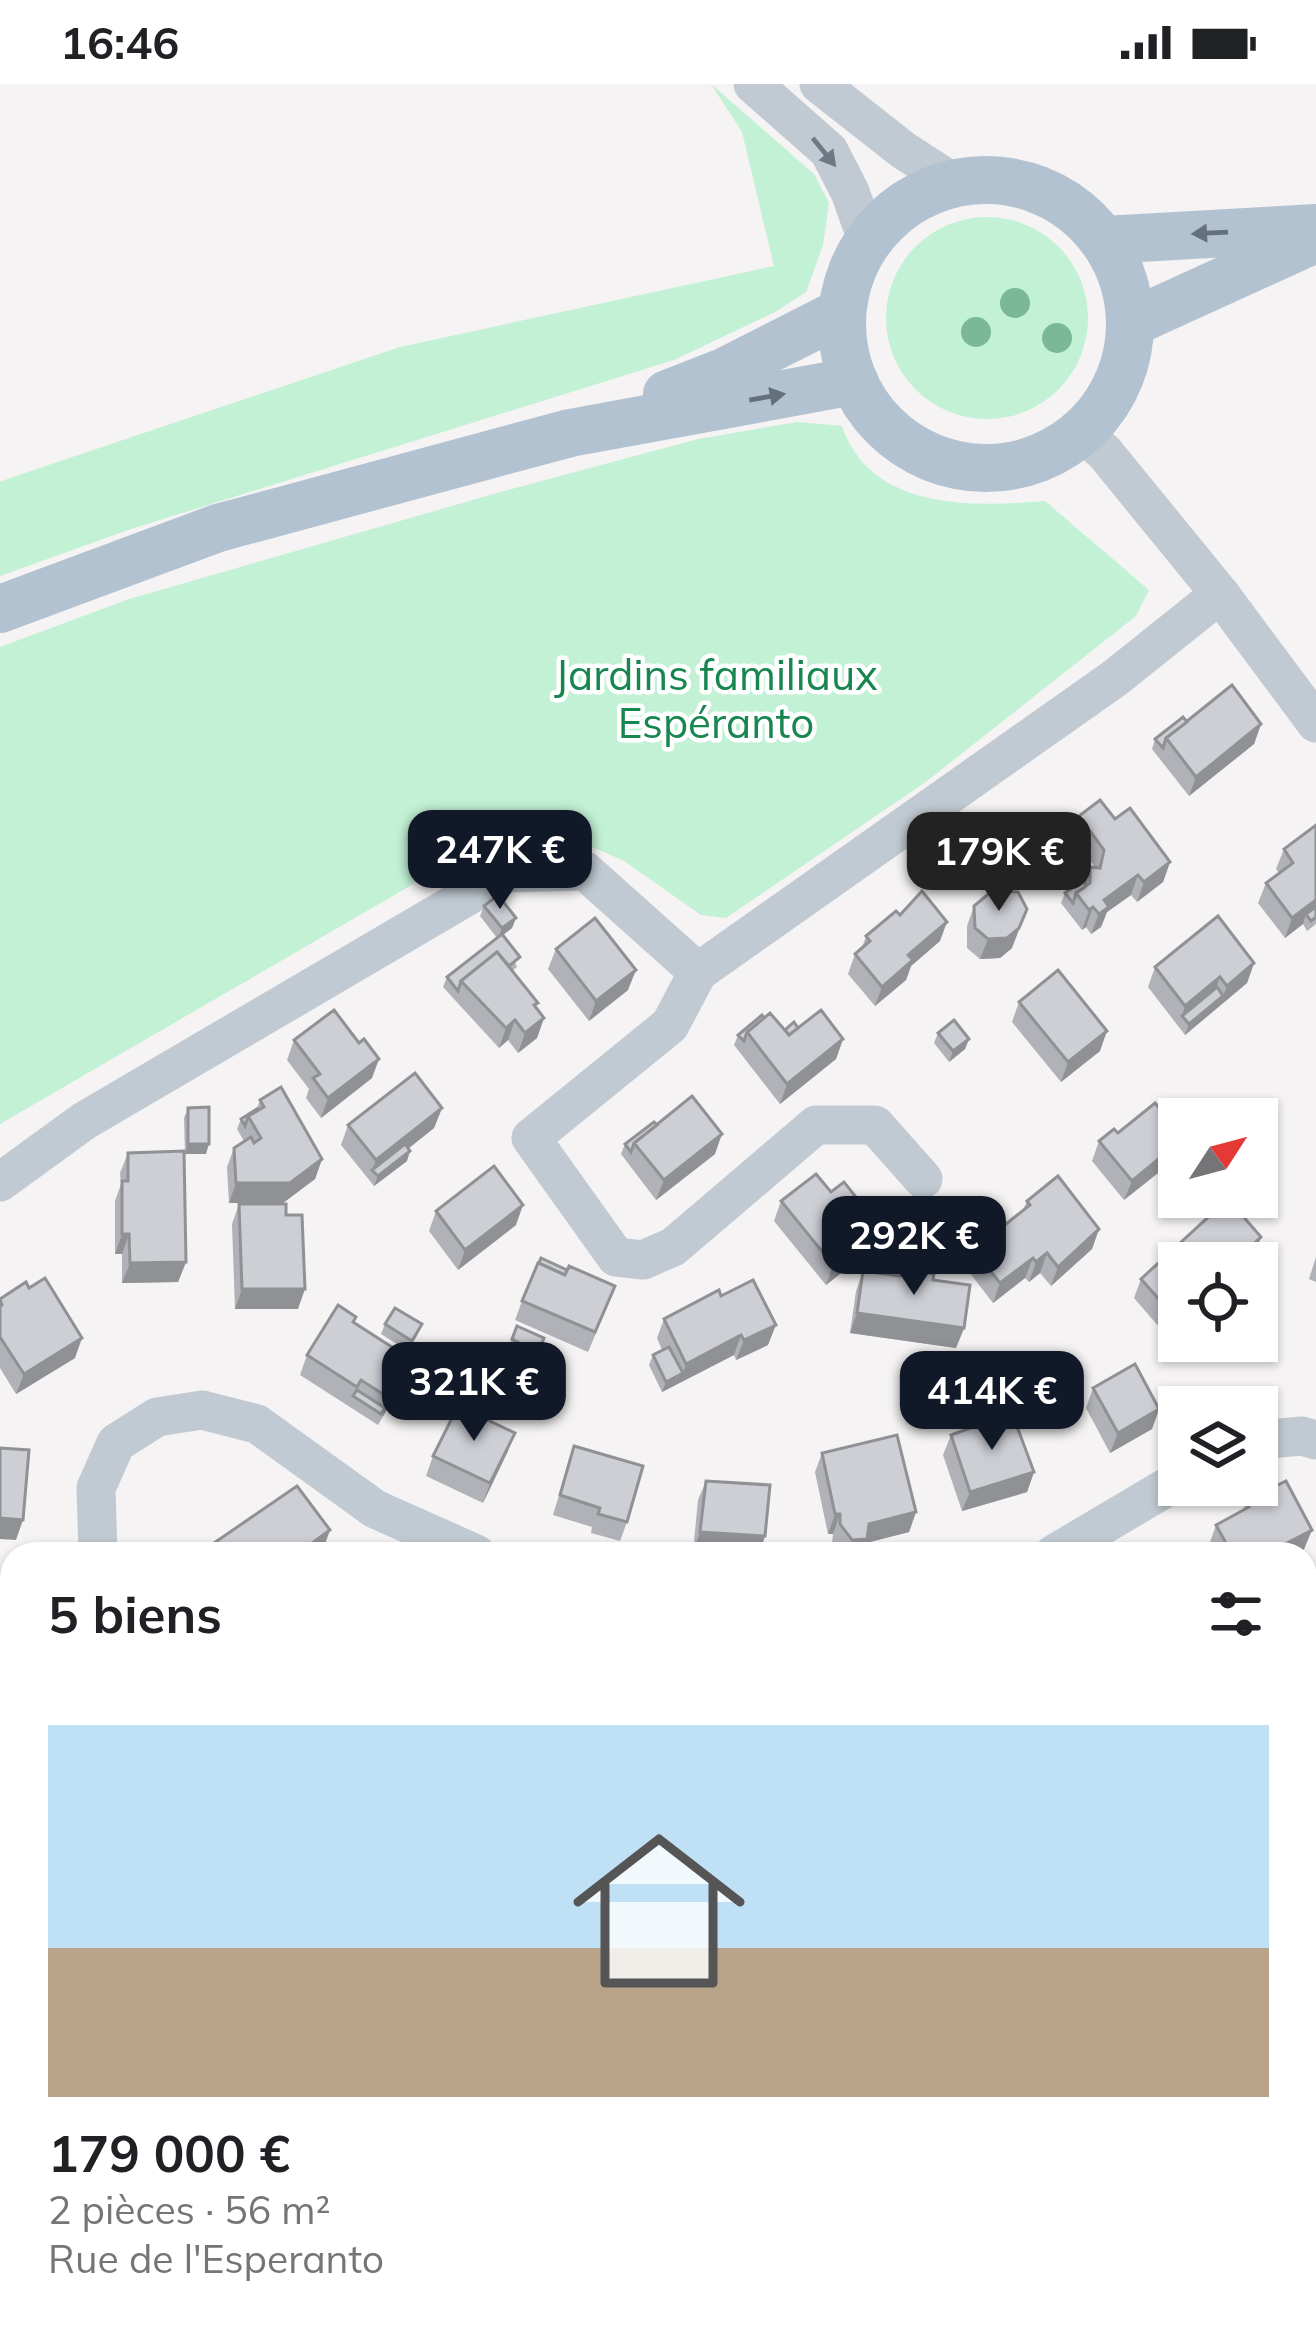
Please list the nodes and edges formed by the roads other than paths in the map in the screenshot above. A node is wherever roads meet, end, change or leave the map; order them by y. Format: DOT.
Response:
graph roads {
  1 [pos="753,84"];
  2 [pos="819,84"];
  3 [pos="954,183"];
  4 [pos="1316,228"];
  5 [pos="1316,239"];
  6 [pos="867,240"];
  7 [pos="1104,240"];
  8 [pos="842,312"];
  9 [pos="1132,323"];
  10 [pos="854,381"];
  11 [pos="570,433"];
  12 [pos="1083,433"];
  13 [pos="1220,594"];
  14 [pos="0,608"];
  15 [pos="1316,723"];
  16 [pos="698,972"];
  17 [pos="923,1179"];
  18 [pos="0,1182"];
  19 [pos="1278,1438"];
  20 [pos="1316,1440"];
  21 [pos="1158,1492"];
  22 [pos="98,1542"];
  23 [pos="450,1542"];
  24 [pos="1074,1542"];
  1 -- 6 [label="street, one-way"];
  2 -- 3 [label="street"];
  3 -- 6 [label="main road"];
  3 -- 7 [label="main road"];
  4 -- 7 [label="main road, one-way"];
  5 -- 9 [label="main road"];
  6 -- 8 [label="main road"];
  7 -- 9 [label="main road"];
  8 -- 10 [label="main road"];
  8 -- 11 [label="main road"];
  9 -- 12 [label="main road"];
  11 -- 10 [label="main road, one-way"];
  10 -- 12 [label="main road"];
  11 -- 14 [label="main road"];
  12 -- 13 [label="street"];
  13 -- 15 [label="street"];
  13 -- 16 [label="street"];
  16 -- 17 [label="street"];
  16 -- 18 [label="street"];
  19 -- 20 [label="street"];
  21 -- 24 [label="street"];
  22 -- 23 [label="street"];
}
